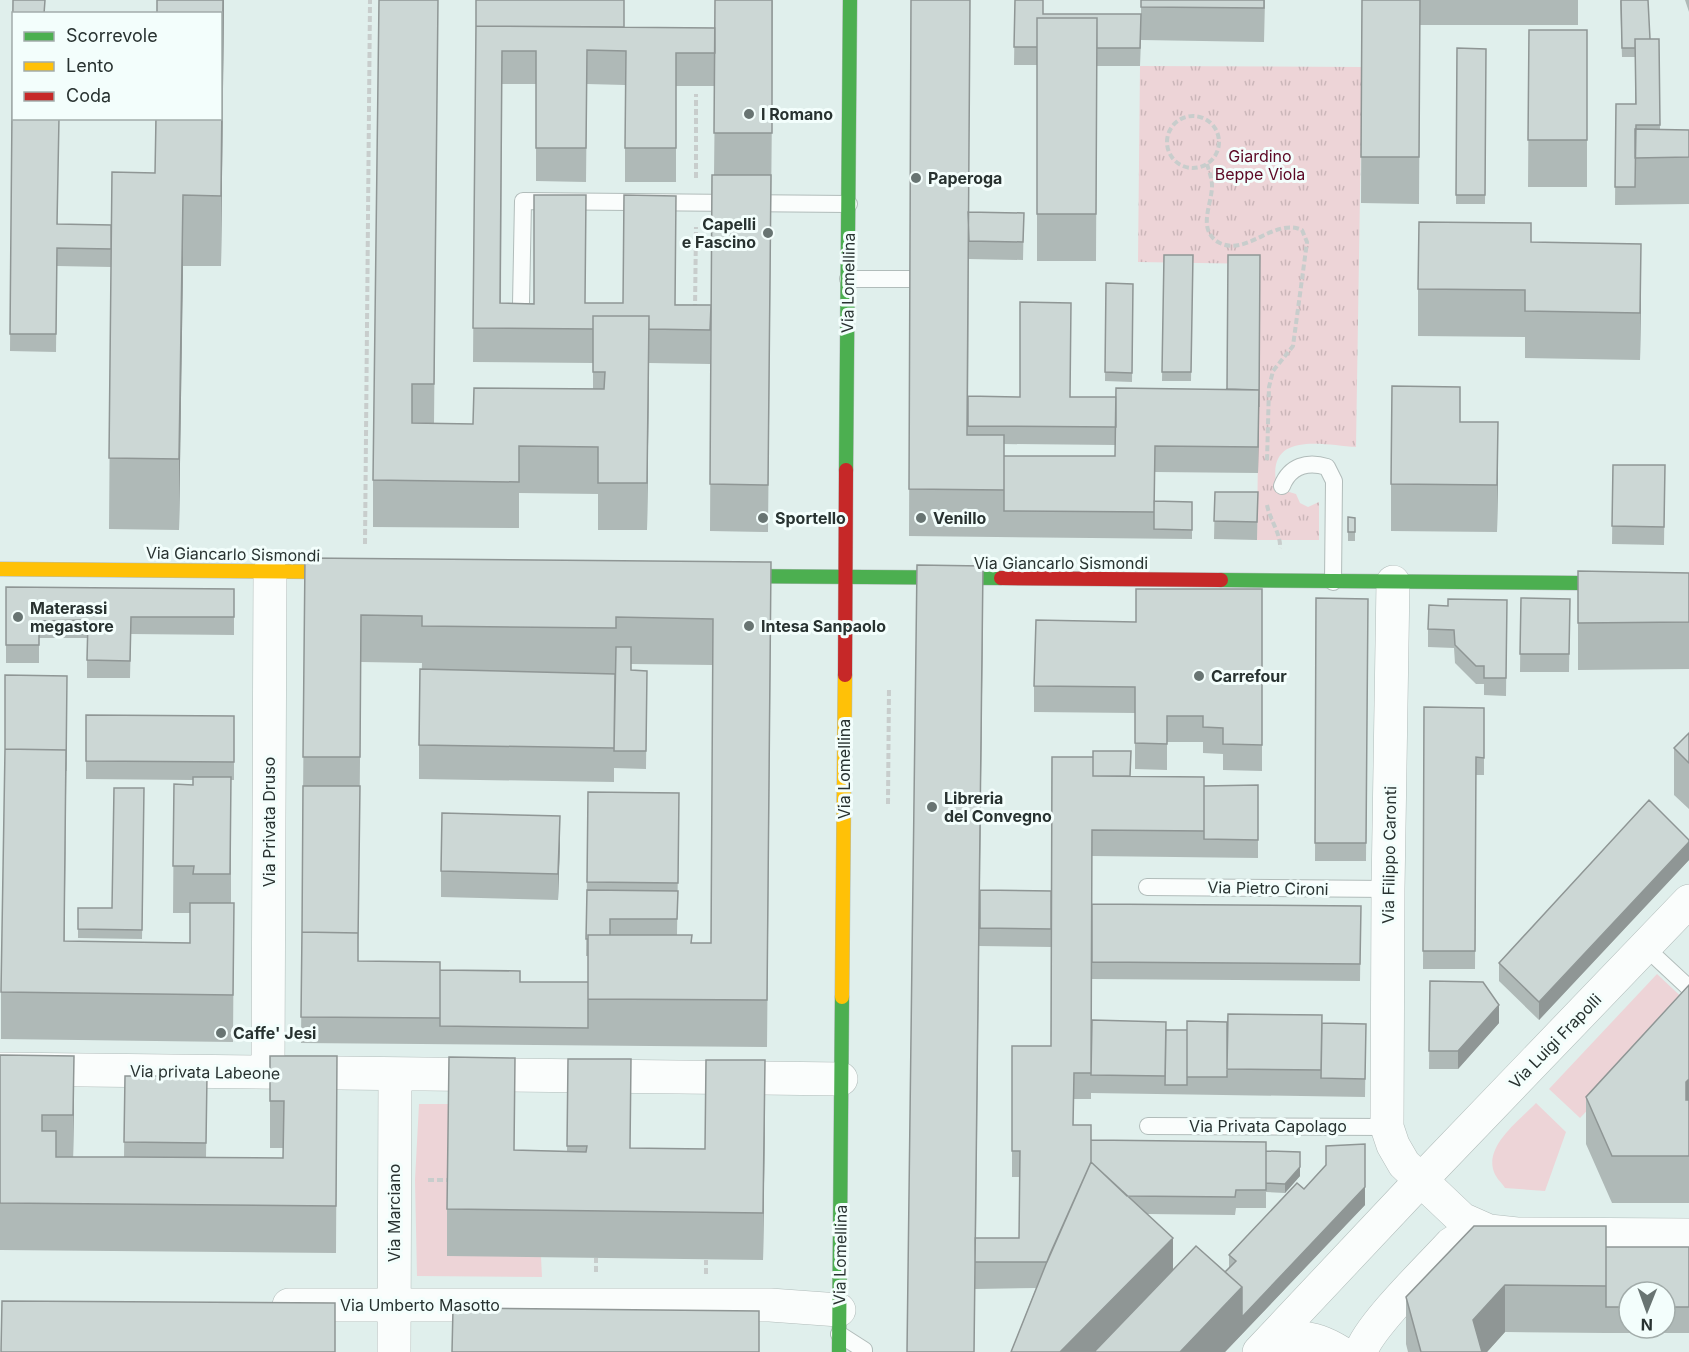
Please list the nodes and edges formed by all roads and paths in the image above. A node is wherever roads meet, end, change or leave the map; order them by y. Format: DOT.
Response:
graph roads {
  1 [pos="370,0"];
  2 [pos="850,0"];
  3 [pos="1207,164"];
  4 [pos="849,204"];
  5 [pos="848,279"];
  6 [pos="910,279"];
  7 [pos="522,304"];
  8 [pos="1267,468"];
  9 [pos="1282,486"];
  10 [pos="1267,498"];
  11 [pos="365,544"];
  12 [pos="1280,552"];
  13 [pos="0,569"];
  14 [pos="270,571"];
  15 [pos="366,572"];
  16 [pos="713,576"];
  17 [pos="846,577"];
  18 [pos="1333,582"];
  19 [pos="1393,582"];
  20 [pos="1689,584"];
  21 [pos="889,687"];
  22 [pos="888,804"];
  23 [pos="1147,887"];
  24 [pos="1388,889"];
  25 [pos="1689,901"];
  26 [pos="1645,947"];
  27 [pos="1689,988"];
  28 [pos="0,1069"];
  29 [pos="268,1072"];
  30 [pos="395,1074"];
  31 [pos="841,1079"];
  32 [pos="1148,1126"];
  33 [pos="1387,1127"];
  34 [pos="426,1180"];
  35 [pos="448,1180"];
  36 [pos="1420,1180"];
  37 [pos="1489,1231"];
  38 [pos="1689,1235"];
  39 [pos="256,1304"];
  40 [pos="394,1306"];
  41 [pos="839,1322"];
  42 [pos="1260,1351"];
  43 [pos="394,1352"];
  44 [pos="839,1352"];
  45 [pos="864,1352"];
  46 [pos="1340,1352"];
  47 [pos="1361,1352"];
  1 -- 11 [label="path"];
  2 -- 4 [label="street, Via Lomellina"];
  3 -- 3 [label="path"];
  3 -- 8 [label="path"];
  4 -- 5 [label="street, Via Lomellina"];
  4 -- 7 [label="lane"];
  5 -- 6 [label="lane"];
  5 -- 17 [label="street, Via Lomellina"];
  9 -- 18 [label="lane"];
  10 -- 12 [label="path"];
  13 -- 14 [label="street, Via Giancarlo Sismondi"];
  14 -- 15 [label="street, Via Giancarlo Sismondi"];
  14 -- 29 [label="street, Via Privata Druso"];
  16 -- 17 [label="street, Via Giancarlo Sismondi"];
  17 -- 18 [label="street, Via Giancarlo Sismondi"];
  17 -- 31 [label="street, Via Lomellina"];
  18 -- 19 [label="street, Via Giancarlo Sismondi"];
  19 -- 20 [label="street, Via Giancarlo Sismondi"];
  19 -- 24 [label="street, Via Filippo Caronti"];
  21 -- 22 [label="path"];
  23 -- 24 [label="lane, Via Pietro Cironi"];
  24 -- 33 [label="street, Via Filippo Caronti"];
  25 -- 26 [label="street, Via Luigi Frapolli"];
  26 -- 27 [label="lane"];
  26 -- 36 [label="street, Via Luigi Frapolli"];
  28 -- 29 [label="street, Via privata Labeone"];
  29 -- 30 [label="street, Via privata Labeone"];
  30 -- 31 [label="street, Via privata Labeone"];
  30 -- 40 [label="street, Via Marciano"];
  31 -- 41 [label="street, Via Lomellina"];
  32 -- 33 [label="lane, Via Privata Capolago"];
  33 -- 36 [label="street"];
  34 -- 35 [label="path"];
  36 -- 37 [label="street"];
  36 -- 42 [label="street, Via Luigi Frapolli"];
  37 -- 38 [label="street"];
  37 -- 47 [label="street"];
  39 -- 40 [label="street, Via Umberto Masotto"];
  40 -- 41 [label="street, Via Umberto Masotto"];
  40 -- 43 [label="street, Via Marciano"];
  41 -- 44 [label="street, Via Lomellina"];
  41 -- 45 [label="lane"];
  42 -- 46 [label="street"];
}
